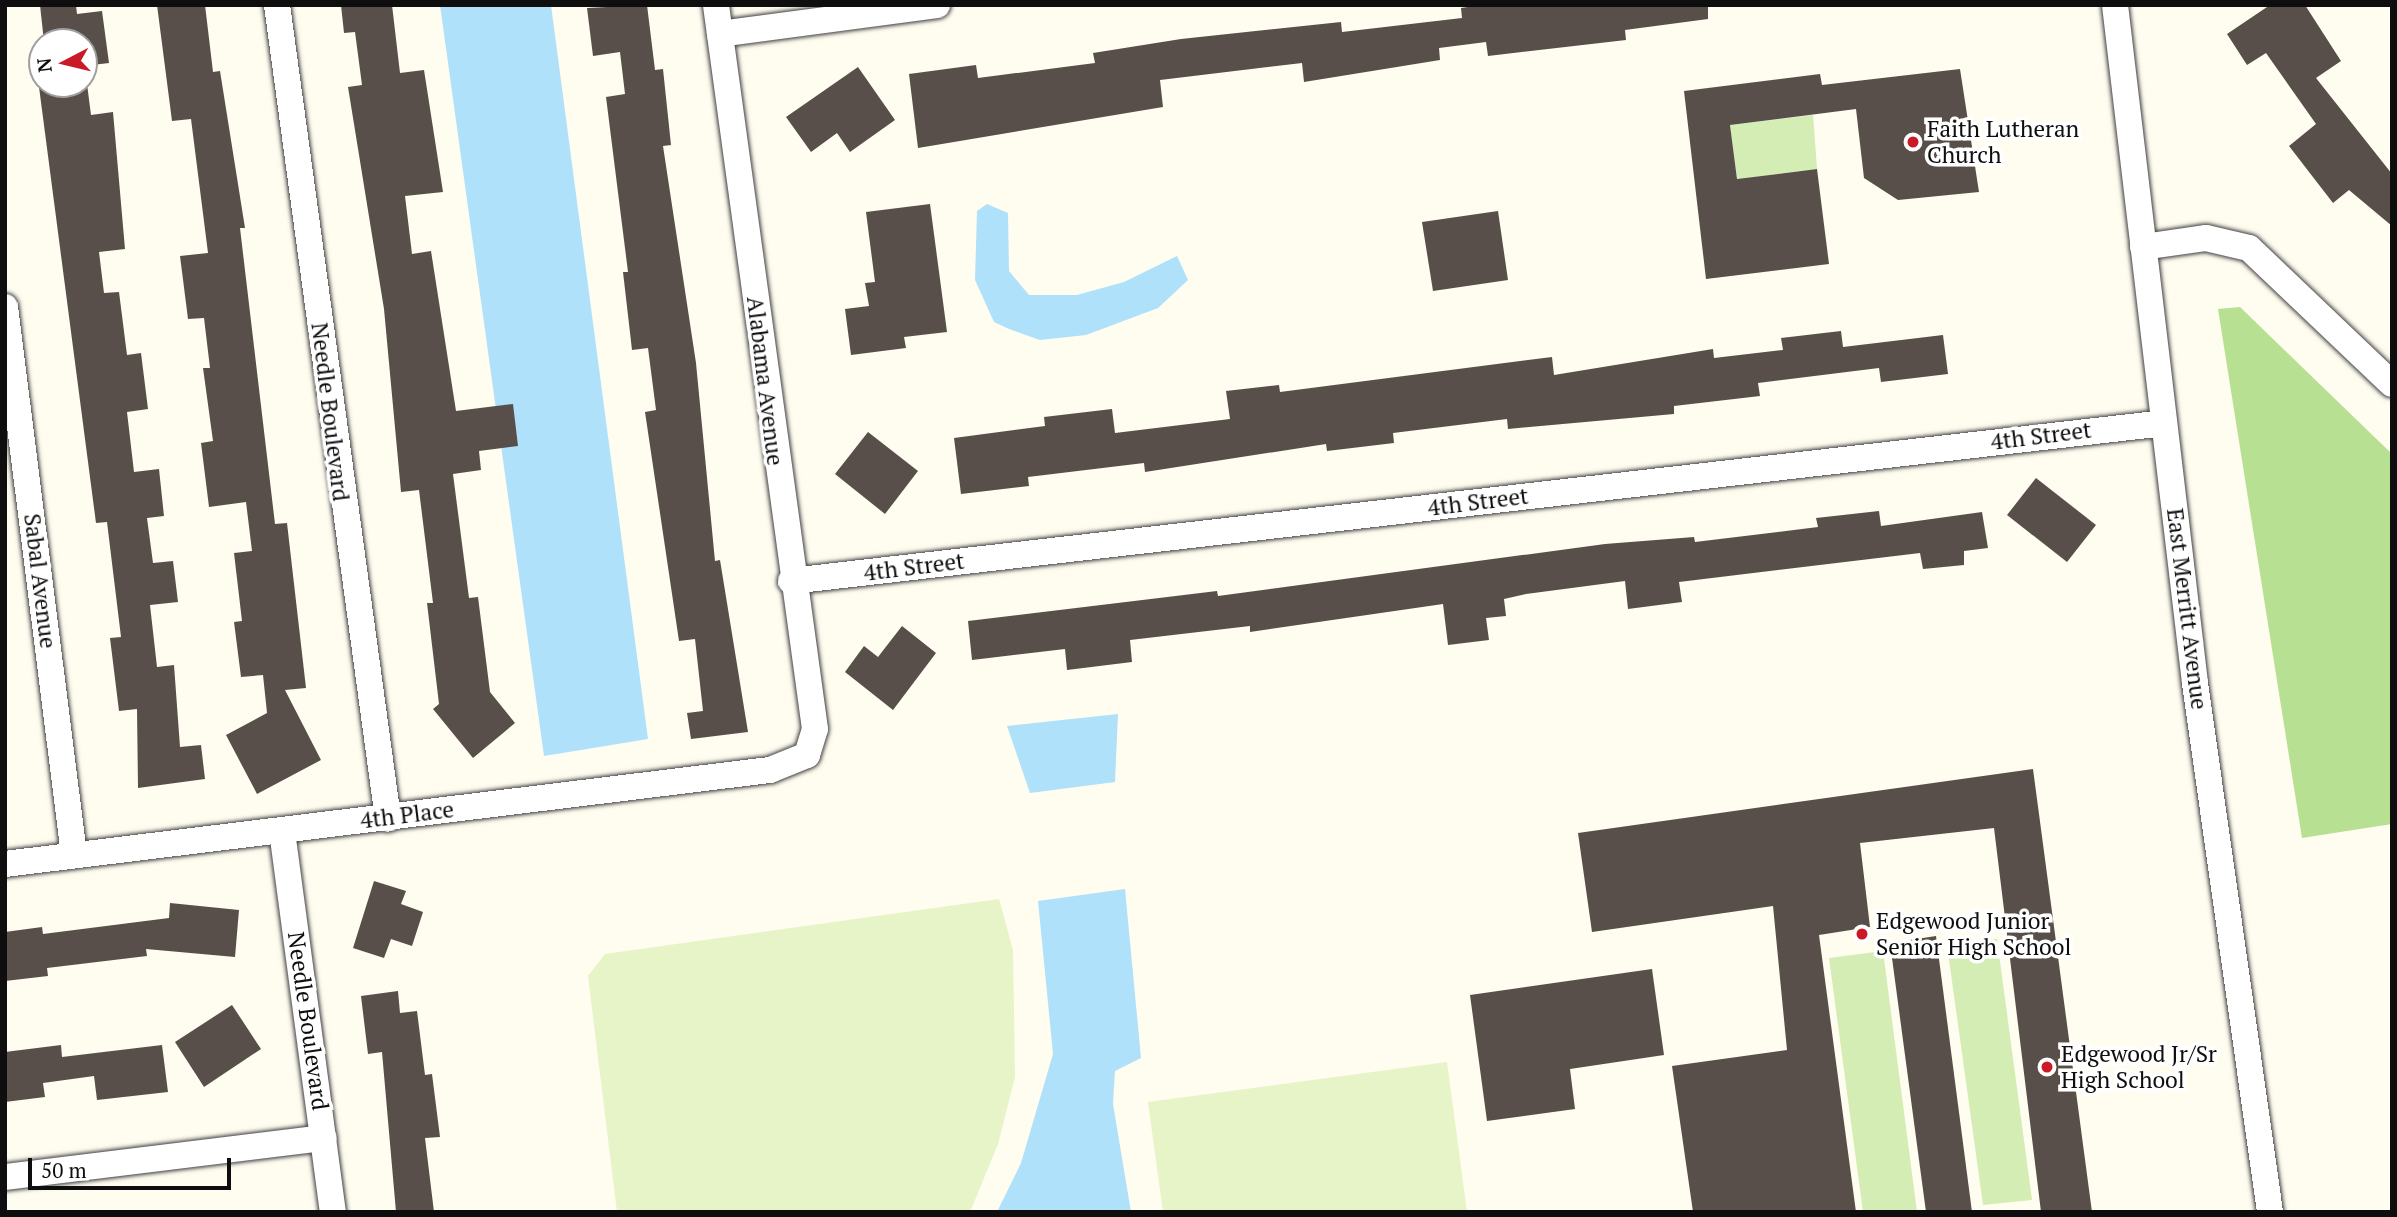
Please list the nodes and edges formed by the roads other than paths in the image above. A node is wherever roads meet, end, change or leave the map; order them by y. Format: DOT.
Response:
graph roads {
  1 [pos="277,5"];
  2 [pos="716,5"];
  3 [pos="937,5"];
  4 [pos="2115,5"];
  5 [pos="720,34"];
  6 [pos="2143,247"];
  7 [pos="5,307"];
  8 [pos="2392,384"];
  9 [pos="2164,423"];
  10 [pos="791,582"];
  11 [pos="807,755"];
  12 [pos="388,818"];
  13 [pos="282,831"];
  14 [pos="75,855"];
  15 [pos="5,863"];
  16 [pos="324,1138"];
  17 [pos="5,1177"];
  18 [pos="333,1212"];
  19 [pos="2270,1212"];
  1 -- 12 [label="street, Needle Boulevard"];
  2 -- 5 [label="street, Alabama Avenue"];
  3 -- 5 [label="street"];
  4 -- 6 [label="street, East Merritt Avenue"];
  5 -- 10 [label="street, Alabama Avenue"];
  6 -- 8 [label="street"];
  6 -- 9 [label="street, East Merritt Avenue"];
  7 -- 14 [label="street, Sabal Avenue"];
  9 -- 10 [label="street, 4th Street"];
  9 -- 19 [label="street, East Merritt Avenue"];
  10 -- 11 [label="street, Alabama Avenue"];
  11 -- 12 [label="street, 4th Place"];
  12 -- 13 [label="street, 4th Place"];
  13 -- 14 [label="street, 4th Place"];
  13 -- 16 [label="street, Needle Boulevard"];
  14 -- 15 [label="street, 4th Place"];
  16 -- 17 [label="street"];
  16 -- 18 [label="street, Needle Boulevard"];
}
